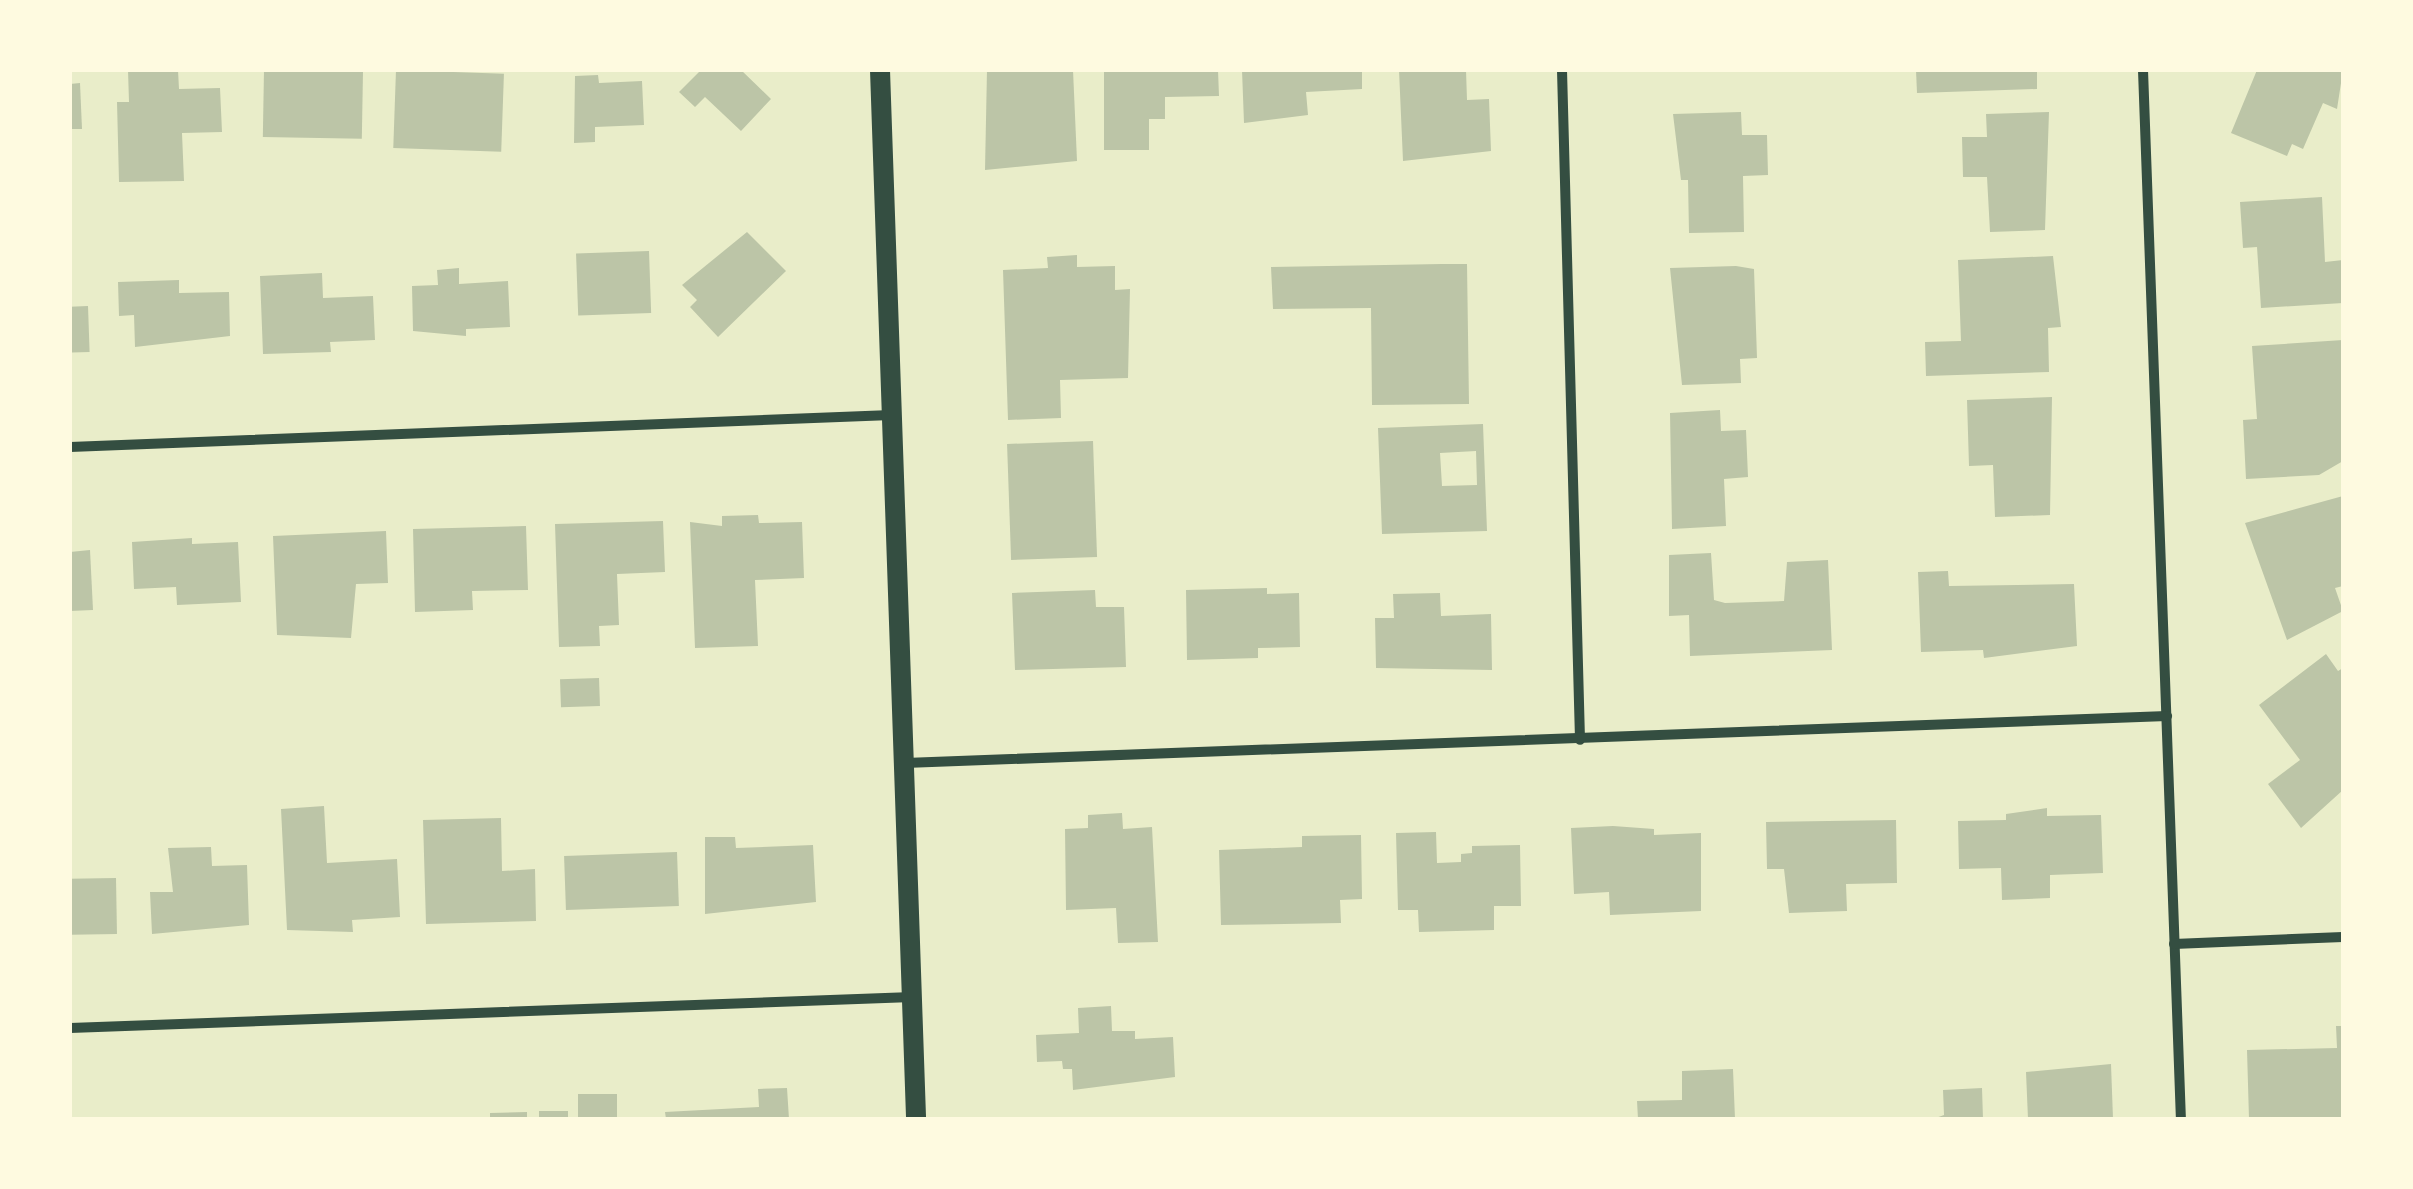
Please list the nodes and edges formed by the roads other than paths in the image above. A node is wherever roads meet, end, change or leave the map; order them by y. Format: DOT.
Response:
graph roads {
  1 [pos="880,70"];
  2 [pos="1562,70"];
  3 [pos="2144,70"];
  4 [pos="892,415"];
  5 [pos="70,447"];
  6 [pos="2167,716"];
  7 [pos="1580,740"];
  8 [pos="904,763"];
  9 [pos="2343,937"];
  10 [pos="2174,944"];
  11 [pos="912,997"];
  12 [pos="70,1028"];
  13 [pos="916,1119"];
  14 [pos="2181,1119"];
  1 -- 4 [label="main road"];
  2 -- 7 [label="street"];
  3 -- 6 [label="street"];
  4 -- 5 [label="street"];
  4 -- 8 [label="main road"];
  6 -- 7 [label="street"];
  6 -- 10 [label="street"];
  7 -- 8 [label="street"];
  8 -- 11 [label="main road"];
  9 -- 10 [label="street"];
  10 -- 14 [label="street"];
  11 -- 12 [label="street"];
  11 -- 13 [label="main road"];
}
